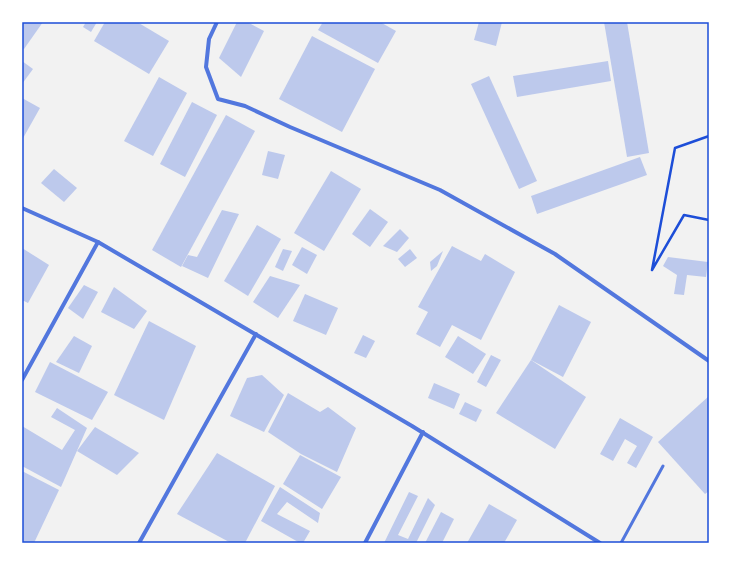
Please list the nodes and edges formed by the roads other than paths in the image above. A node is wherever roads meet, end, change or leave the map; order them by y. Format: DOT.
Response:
graph roads {
  1 [pos="217,22"];
  2 [pos="22,208"];
  3 [pos="98,242"];
  4 [pos="256,334"];
  5 [pos="709,361"];
  6 [pos="22,380"];
  7 [pos="423,432"];
  8 [pos="663,466"];
  9 [pos="139,543"];
  10 [pos="365,543"];
  11 [pos="600,543"];
  12 [pos="621,543"];
  1 -- 5 [label="street"];
  2 -- 3 [label="street"];
  3 -- 4 [label="street"];
  3 -- 6 [label="street"];
  4 -- 7 [label="street"];
  4 -- 9 [label="street"];
  7 -- 10 [label="street"];
  7 -- 11 [label="street"];
  8 -- 12 [label="lane"];
}
